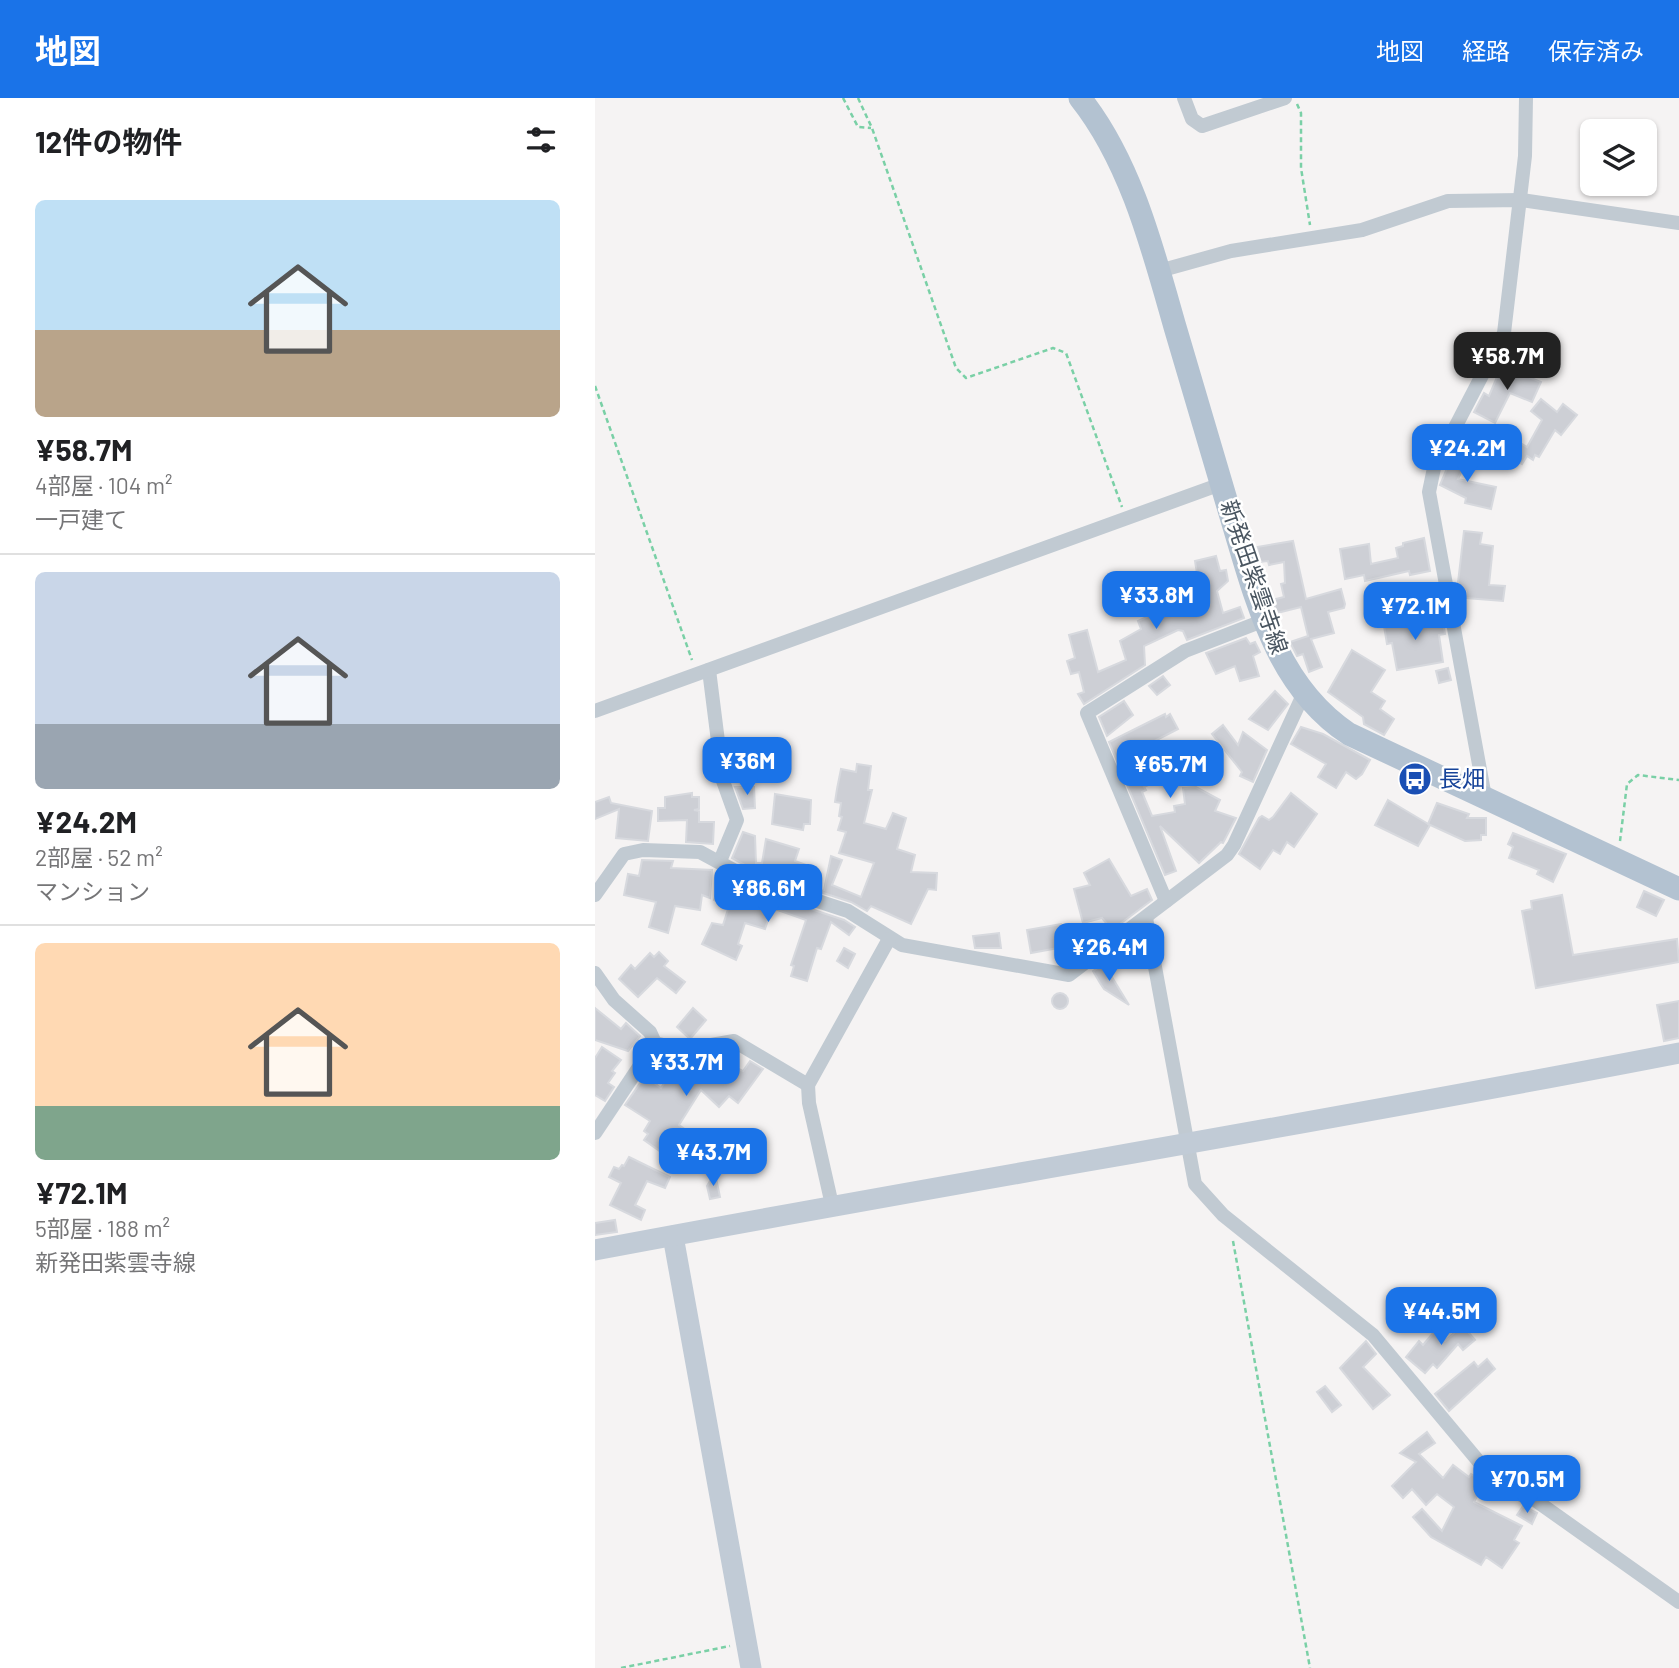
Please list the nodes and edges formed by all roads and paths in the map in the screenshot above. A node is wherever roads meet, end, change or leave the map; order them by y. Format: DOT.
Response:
graph roads {
  1 [pos="843,98"];
  2 [pos="858,98"];
  3 [pos="1080,98"];
  4 [pos="1184,98"];
  5 [pos="1285,98"];
  6 [pos="1294,98"];
  7 [pos="1526,98"];
  8 [pos="872,128"];
  9 [pos="1521,200"];
  10 [pos="1679,223"];
  11 [pos="1312,237"];
  12 [pos="1159,271"];
  13 [pos="595,386"];
  14 [pos="1221,484"];
  15 [pos="1126,516"];
  16 [pos="1265,620"];
  17 [pos="703,671"];
  18 [pos="1303,695"];
  19 [pos="595,711"];
  20 [pos="1679,780"];
  21 [pos="1485,797"];
  22 [pos="720,861"];
  23 [pos="1618,861"];
  24 [pos="1679,889"];
  25 [pos="595,895"];
  26 [pos="1165,901"];
  27 [pos="1146,918"];
  28 [pos="889,939"];
  29 [pos="595,973"];
  30 [pos="655,1043"];
  31 [pos="1679,1053"];
  32 [pos="808,1085"];
  33 [pos="595,1133"];
  34 [pos="1185,1142"];
  35 [pos="832,1205"];
  36 [pos="1229,1220"];
  37 [pos="673,1236"];
  38 [pos="595,1250"];
  39 [pos="1679,1602"];
  40 [pos="747,1643"];
  41 [pos="621,1668"];
  42 [pos="751,1668"];
  43 [pos="1310,1668"];
  1 -- 8 [label="path"];
  2 -- 8 [label="path"];
  3 -- 12 [label="main road, 新発田紫雲寺線"];
  4 -- 5 [label="street"];
  6 -- 11 [label="path"];
  7 -- 9 [label="street"];
  8 -- 15 [label="path"];
  9 -- 10 [label="street"];
  9 -- 11 [label="street"];
  9 -- 21 [label="street"];
  11 -- 12 [label="street"];
  12 -- 14 [label="main road, 新発田紫雲寺線"];
  13 -- 17 [label="path"];
  14 -- 15 [label="street"];
  14 -- 16 [label="main road, 新発田紫雲寺線"];
  15 -- 17 [label="street"];
  16 -- 18 [label="main road, 新発田紫雲寺線"];
  16 -- 26 [label="street"];
  17 -- 19 [label="street"];
  17 -- 22 [label="street"];
  18 -- 21 [label="main road, 新発田紫雲寺線"];
  18 -- 26 [label="street"];
  20 -- 23 [label="path"];
  21 -- 23 [label="main road, 新発田紫雲寺線"];
  22 -- 25 [label="street"];
  22 -- 28 [label="street"];
  23 -- 24 [label="main road, 新発田紫雲寺線"];
  26 -- 27 [label="street"];
  27 -- 28 [label="street"];
  27 -- 34 [label="street"];
  28 -- 32 [label="street"];
  29 -- 30 [label="street"];
  30 -- 32 [label="street"];
  30 -- 33 [label="street"];
  31 -- 34 [label="street"];
  32 -- 35 [label="street"];
  34 -- 35 [label="street"];
  34 -- 36 [label="street"];
  35 -- 37 [label="street"];
  36 -- 39 [label="street"];
  36 -- 43 [label="path"];
  37 -- 38 [label="street"];
  37 -- 40 [label="street"];
  40 -- 41 [label="path"];
  40 -- 42 [label="street"];
}
